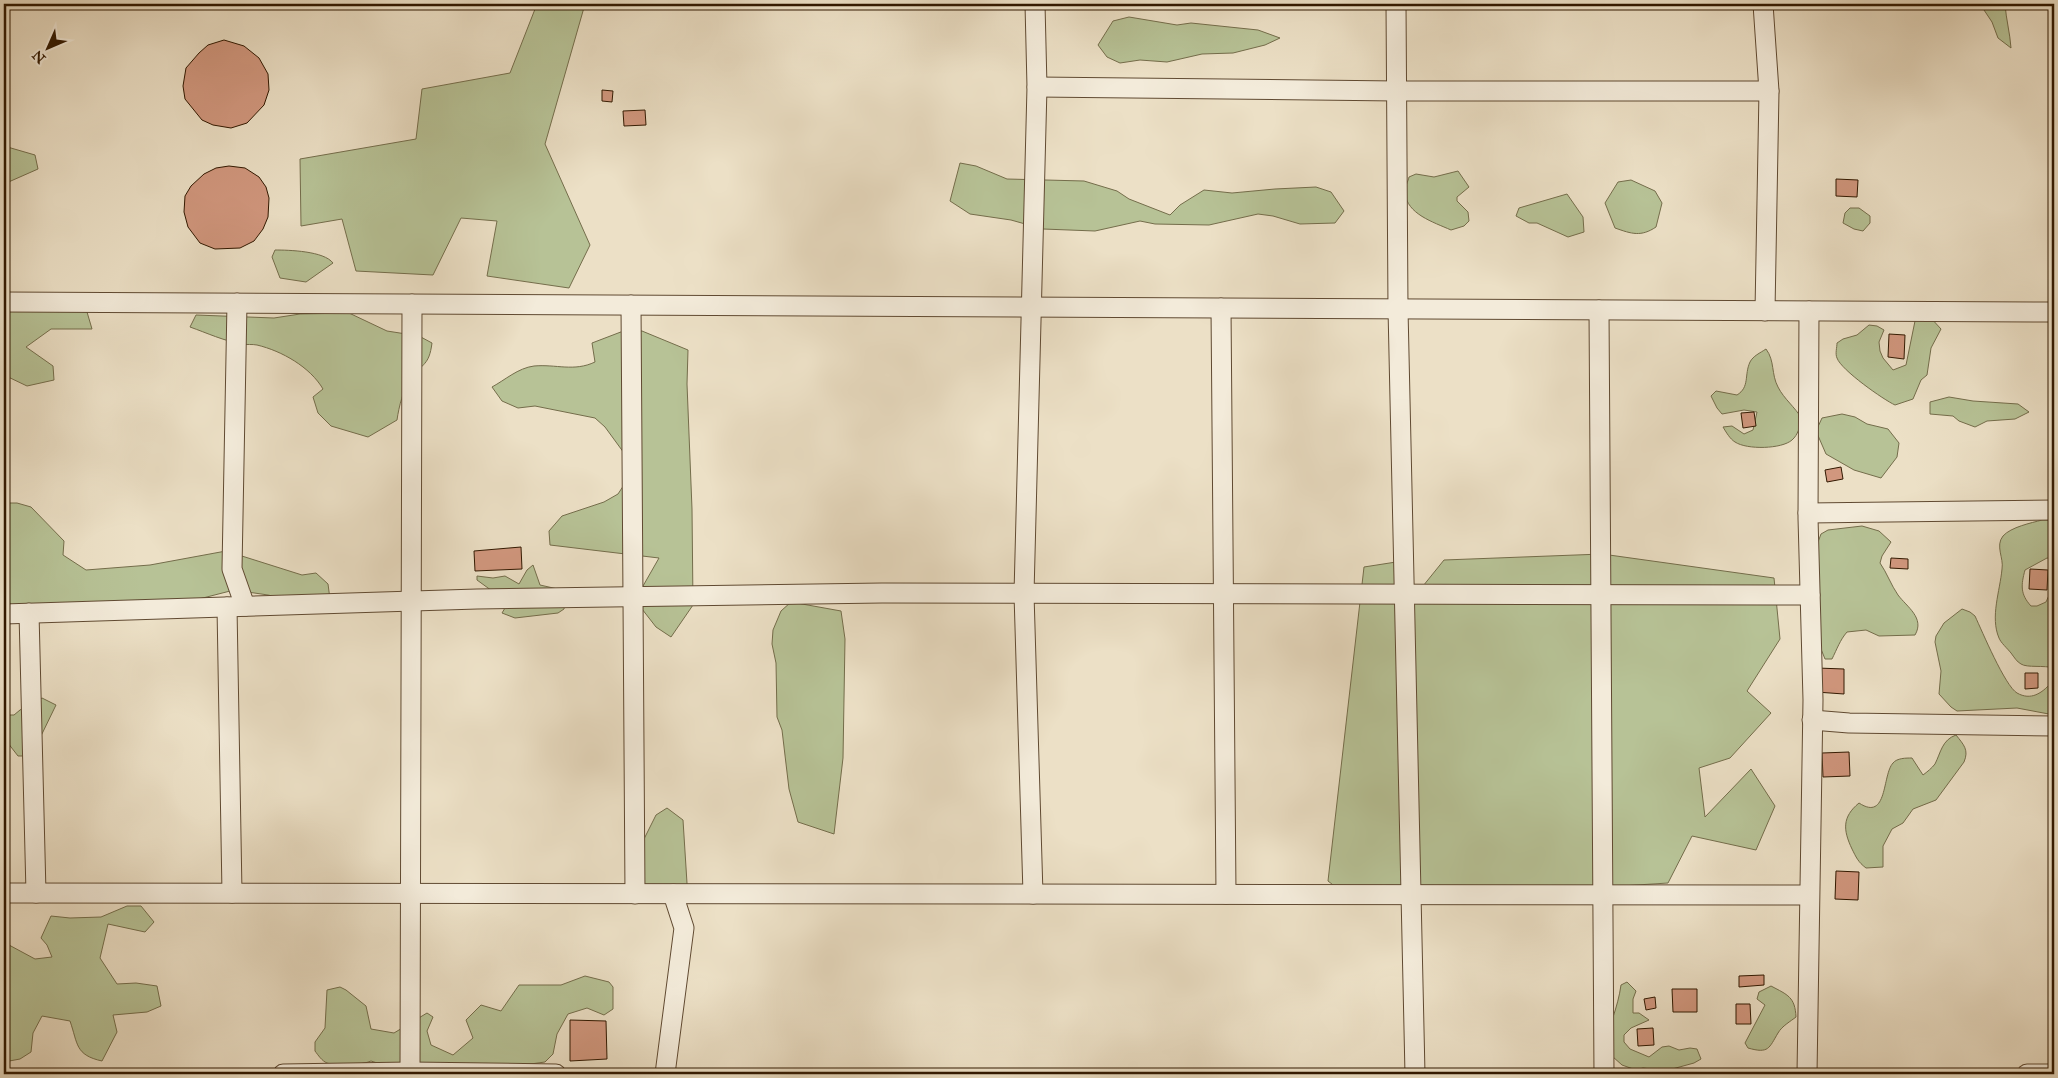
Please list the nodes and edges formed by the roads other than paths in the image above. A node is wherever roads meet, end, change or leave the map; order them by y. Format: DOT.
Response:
graph roads {
  1 [pos="1035,4"];
  2 [pos="1396,4"];
  3 [pos="1763,4"];
  4 [pos="1037,87"];
  5 [pos="1397,91"];
  6 [pos="1769,91"];
  7 [pos="4,302"];
  8 [pos="237,303"];
  9 [pos="412,304"];
  10 [pos="632,305"];
  11 [pos="1032,307"];
  12 [pos="1221,308"];
  13 [pos="1398,309"];
  14 [pos="1600,310"];
  15 [pos="1765,311"];
  16 [pos="1809,311"];
  17 [pos="2054,312"];
  18 [pos="2054,510"];
  19 [pos="1808,513"];
  20 [pos="1024,594"];
  21 [pos="1224,594"];
  22 [pos="1404,594"];
  23 [pos="1601,595"];
  24 [pos="1810,595"];
  25 [pos="633,596"];
  26 [pos="411,601"];
  27 [pos="236,606"];
  28 [pos="29,613"];
  29 [pos="4,614"];
  30 [pos="1812,720"];
  31 [pos="2054,726"];
  32 [pos="4,893"];
  33 [pos="36,893"];
  34 [pos="232,893"];
  35 [pos="411,894"];
  36 [pos="635,894"];
  37 [pos="672,894"];
  38 [pos="1033,894"];
  39 [pos="1226,894"];
  40 [pos="1411,894"];
  41 [pos="1603,894"];
  42 [pos="1809,894"];
  43 [pos="410,1073"];
  44 [pos="283,1074"];
  45 [pos="556,1074"];
  46 [pos="665,1074"];
  47 [pos="1415,1074"];
  48 [pos="1604,1074"];
  49 [pos="1807,1074"];
  50 [pos="2027,1074"];
  51 [pos="2048,1074"];
  1 -- 4 [label="street"];
  2 -- 5 [label="street"];
  3 -- 6 [label="street"];
  4 -- 5 [label="street"];
  4 -- 11 [label="street"];
  5 -- 6 [label="street"];
  5 -- 13 [label="street"];
  6 -- 15 [label="street"];
  7 -- 8 [label="street"];
  8 -- 9 [label="street"];
  8 -- 27 [label="street"];
  9 -- 10 [label="street"];
  9 -- 26 [label="street"];
  10 -- 11 [label="street"];
  10 -- 25 [label="street"];
  11 -- 12 [label="street"];
  11 -- 20 [label="street"];
  12 -- 13 [label="street"];
  12 -- 21 [label="street"];
  13 -- 14 [label="street"];
  13 -- 22 [label="street"];
  14 -- 15 [label="street"];
  14 -- 23 [label="street"];
  15 -- 16 [label="street"];
  16 -- 17 [label="street"];
  16 -- 19 [label="street"];
  18 -- 19 [label="street"];
  19 -- 24 [label="street"];
  20 -- 21 [label="street"];
  20 -- 25 [label="street"];
  20 -- 38 [label="street"];
  21 -- 22 [label="street"];
  21 -- 39 [label="street"];
  22 -- 23 [label="street"];
  22 -- 40 [label="street"];
  23 -- 24 [label="street"];
  23 -- 41 [label="street"];
  24 -- 30 [label="street"];
  25 -- 26 [label="street"];
  25 -- 36 [label="street"];
  26 -- 27 [label="street"];
  26 -- 35 [label="street"];
  27 -- 28 [label="street"];
  27 -- 34 [label="street"];
  28 -- 29 [label="street"];
  28 -- 33 [label="street"];
  30 -- 31 [label="street"];
  30 -- 42 [label="street"];
  32 -- 33 [label="street"];
  33 -- 34 [label="street"];
  34 -- 35 [label="street"];
  35 -- 36 [label="street"];
  35 -- 43 [label="street"];
  36 -- 37 [label="street"];
  37 -- 38 [label="street"];
  37 -- 46 [label="street"];
  38 -- 39 [label="street"];
  39 -- 40 [label="street"];
  40 -- 41 [label="street"];
  40 -- 47 [label="street"];
  41 -- 42 [label="street"];
  41 -- 48 [label="street"];
  42 -- 49 [label="street"];
  43 -- 44 [label="street"];
  43 -- 45 [label="street"];
  50 -- 51 [label="street"];
}
